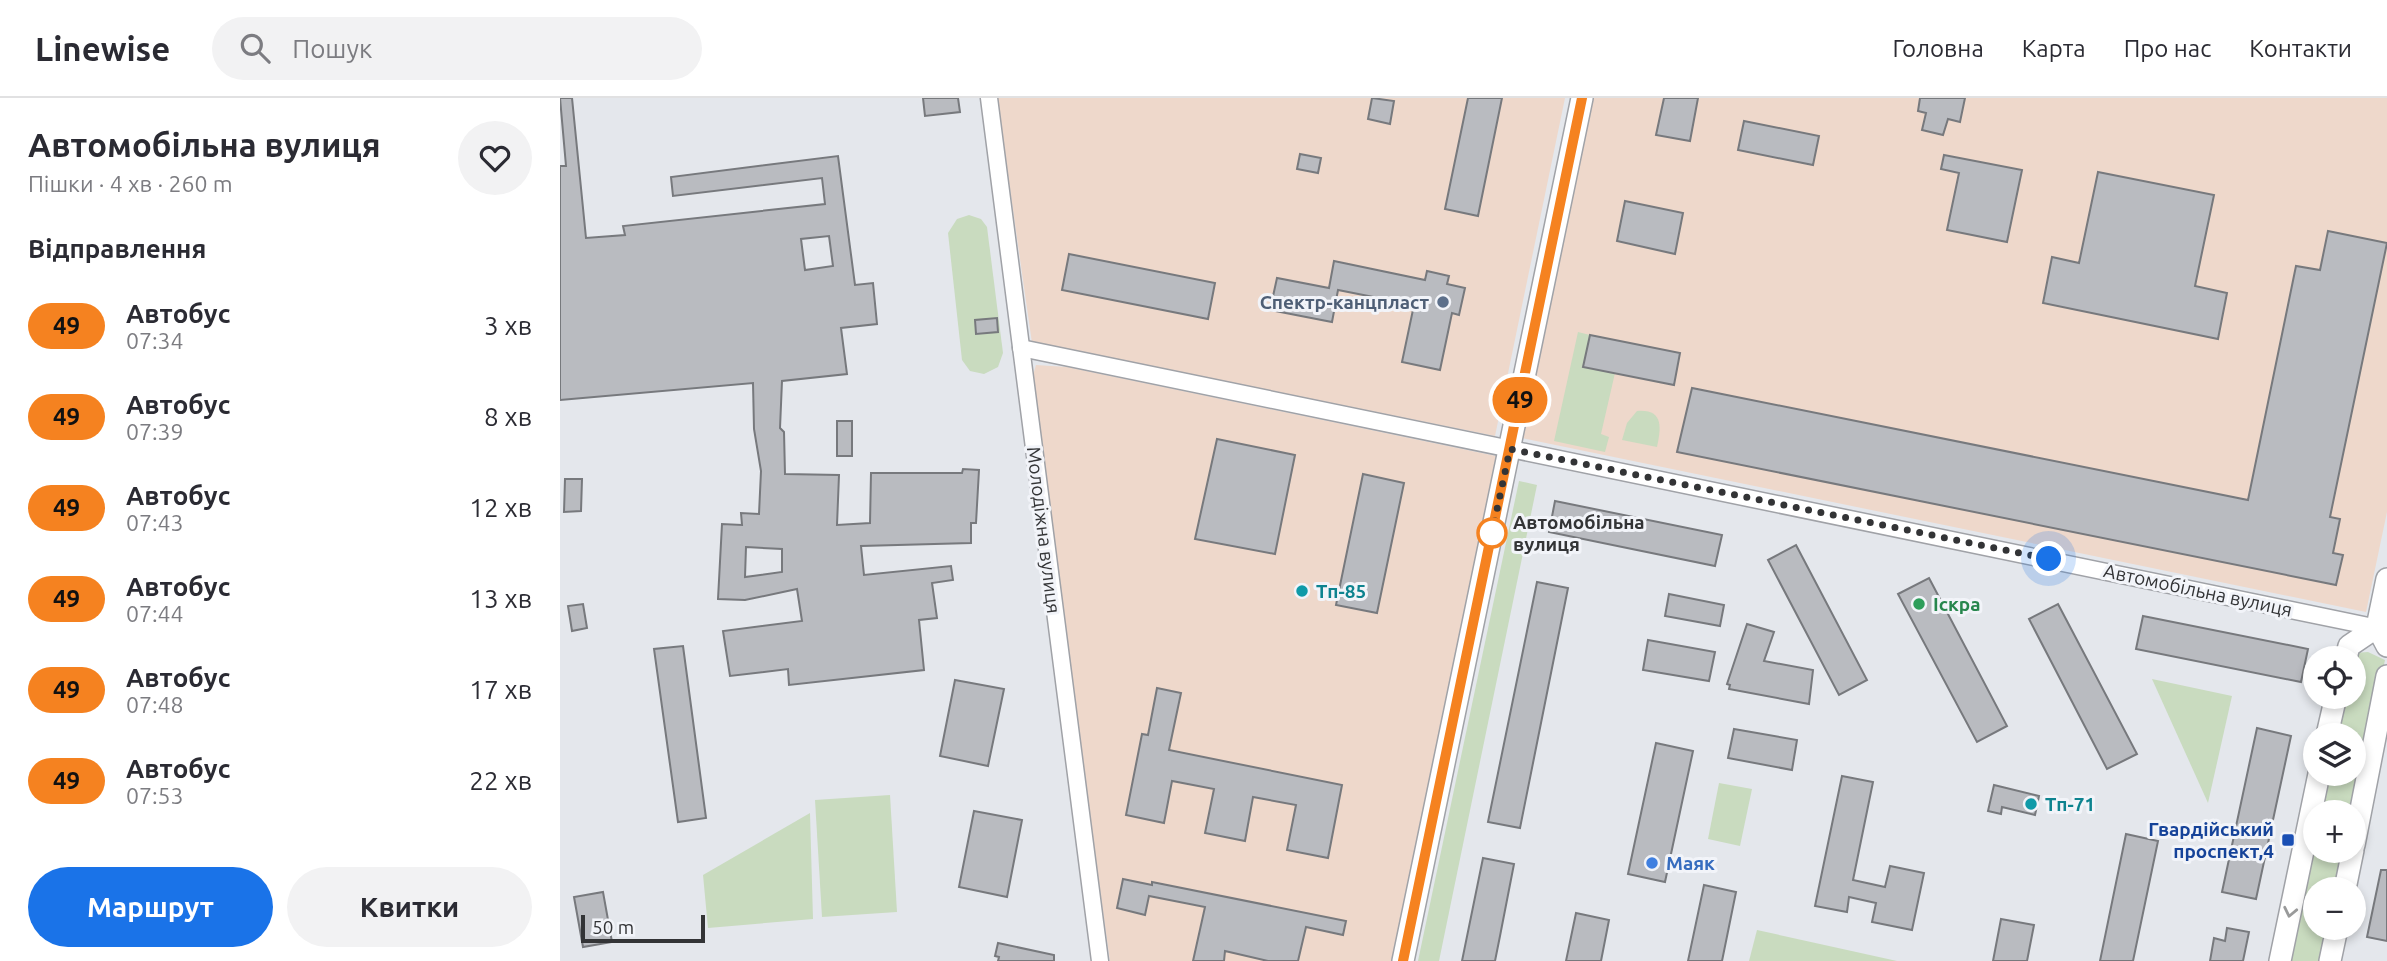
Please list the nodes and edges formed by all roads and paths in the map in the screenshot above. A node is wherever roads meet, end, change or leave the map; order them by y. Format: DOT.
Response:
graph roads {
  1 [pos="989,98"];
  2 [pos="1582,98"];
  3 [pos="1021,348"];
  4 [pos="1510,449"];
  5 [pos="2387,579"];
  6 [pos="2384,634"];
  7 [pos="2349,646"];
  8 [pos="2387,676"];
  9 [pos="2316,786"];
  10 [pos="2363,800"];
  11 [pos="2334,940"];
  12 [pos="1100,961"];
  13 [pos="1403,961"];
  14 [pos="2280,961"];
  15 [pos="2330,961"];
  1 -- 3 [label="street, Молодіжна вулиця"];
  2 -- 4 [label="street"];
  3 -- 4 [label="street, Автомобільна вулиця"];
  3 -- 12 [label="street, Молодіжна вулиця"];
  4 -- 6 [label="street, Автомобільна вулиця"];
  4 -- 13 [label="street"];
  5 -- 6 [label="street"];
  6 -- 7 [label="street"];
  8 -- 10 [label="street"];
  9 -- 14 [label="street, one-way"];
  11 -- 15 [label="street"];
}
